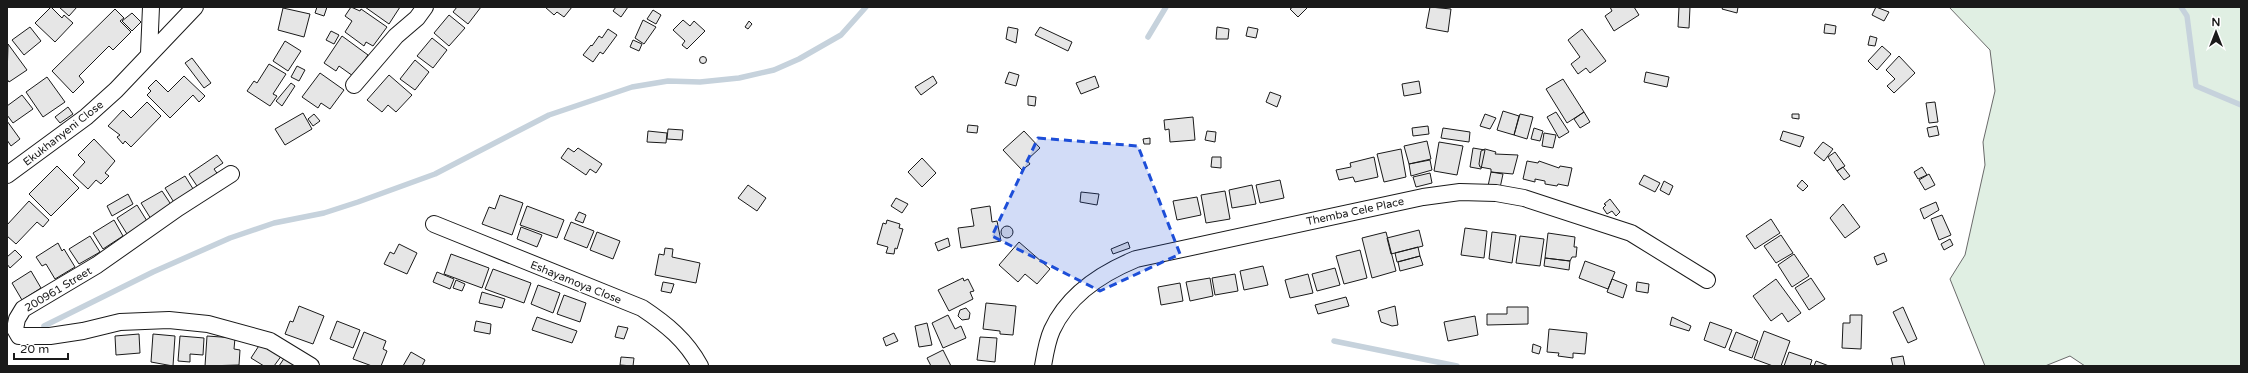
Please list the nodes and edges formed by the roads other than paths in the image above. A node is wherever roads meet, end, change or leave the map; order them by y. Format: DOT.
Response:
graph roads {
  1 [pos="150,7"];
  2 [pos="195,7"];
  3 [pos="425,7"];
  4 [pos="150,53"];
  5 [pos="354,85"];
  6 [pos="231,174"];
  7 [pos="7,175"];
  8 [pos="434,224"];
  9 [pos="1707,280"];
  10 [pos="311,366"];
  11 [pos="700,366"];
  12 [pos="1043,366"];
  1 -- 4 [label="street"];
  2 -- 4 [label="street, Ekukhanyeni Close"];
  3 -- 5 [label="street"];
  4 -- 7 [label="street, Ekukhanyeni Close"];
  6 -- 10 [label="street, 200961 Street"];
  8 -- 11 [label="street, Eshayamoya Close"];
  9 -- 12 [label="street, Themba Cele Place"];
}
